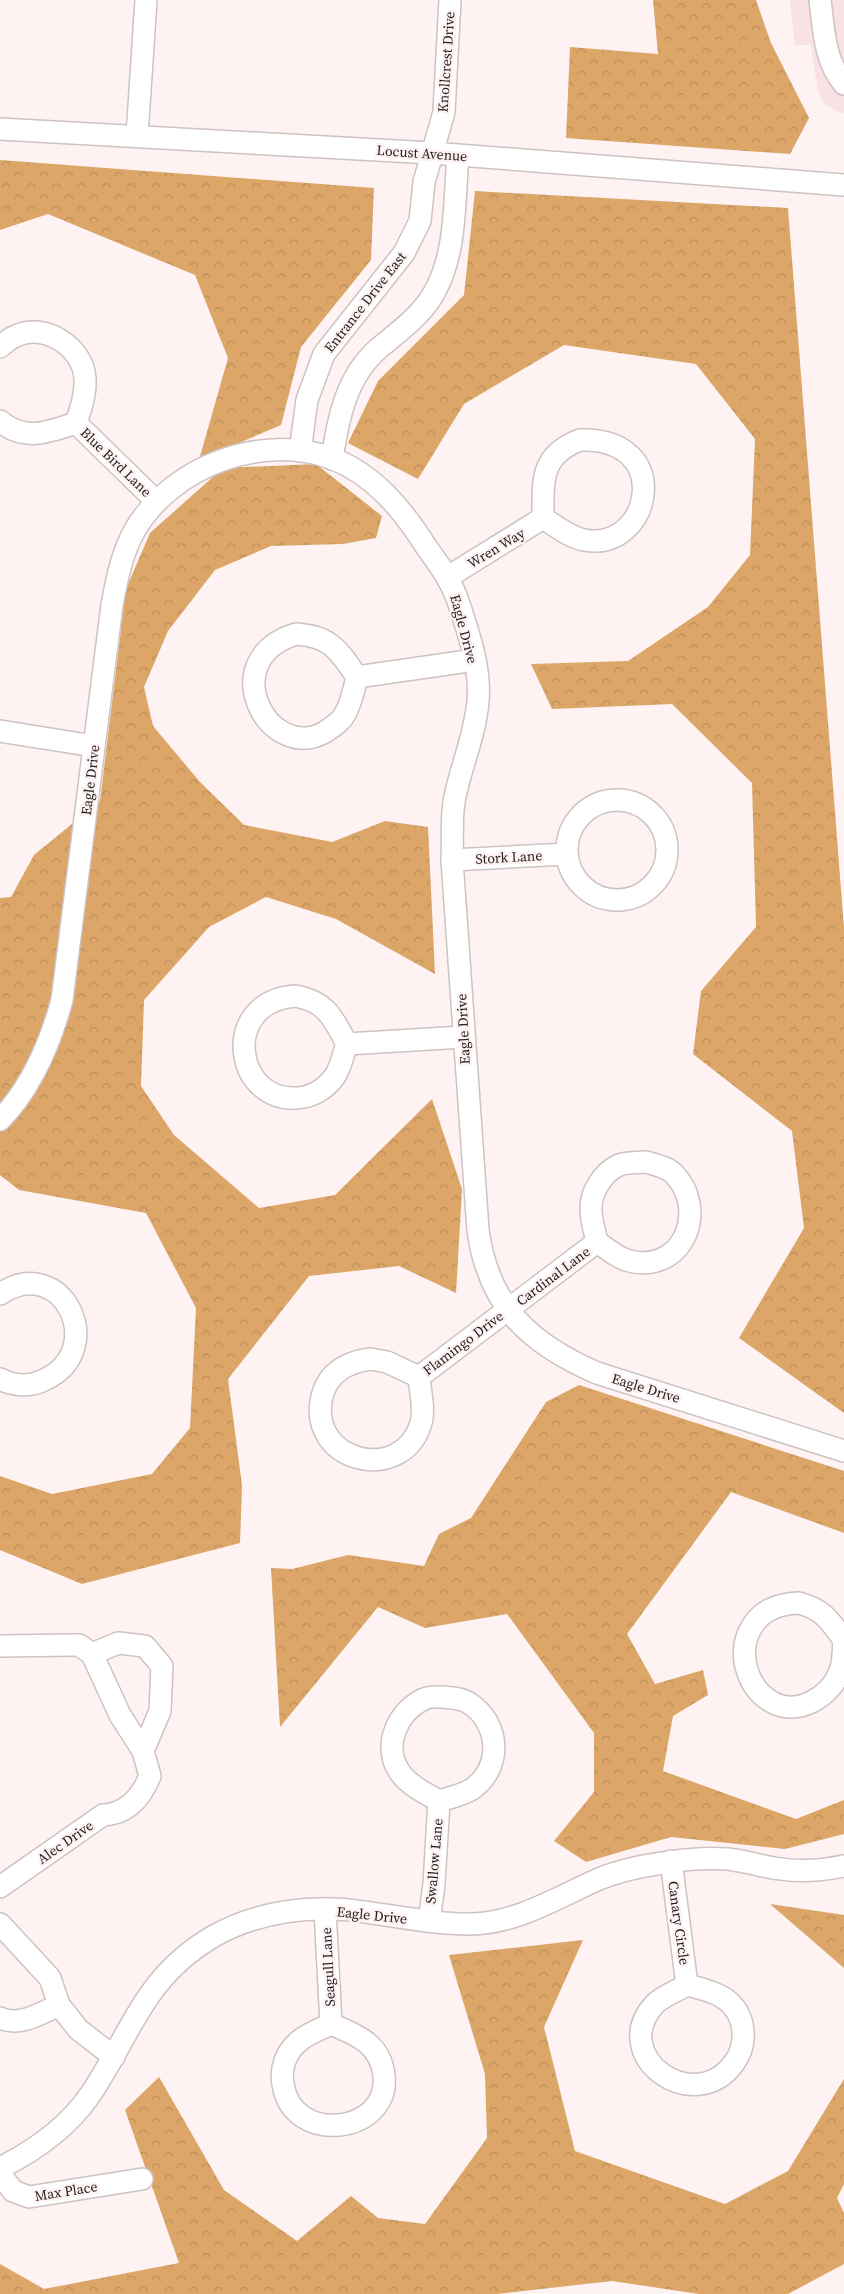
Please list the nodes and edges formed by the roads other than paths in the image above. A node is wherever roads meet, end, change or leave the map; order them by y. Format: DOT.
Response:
graph roads {
  1 [pos="146,0"];
  2 [pos="450,0"];
  3 [pos="820,0"];
  4 [pos="844,84"];
  5 [pos="0,129"];
  6 [pos="137,136"];
  7 [pos="432,154"];
  8 [pos="458,156"];
  9 [pos="844,185"];
  10 [pos="0,347"];
  11 [pos="0,421"];
  12 [pos="76,423"];
  13 [pos="300,451"];
  14 [pos="332,458"];
  15 [pos="156,501"];
  16 [pos="543,518"];
  17 [pos="448,577"];
  18 [pos="475,660"];
  19 [pos="357,677"];
  20 [pos="0,731"];
  21 [pos="94,746"];
  22 [pos="566,854"];
  23 [pos="452,860"];
  24 [pos="463,1037"];
  25 [pos="347,1044"];
  26 [pos="0,1120"];
  27 [pos="598,1242"];
  28 [pos="0,1294"];
  29 [pos="508,1310"];
  30 [pos="419,1377"];
  31 [pos="0,1379"];
  32 [pos="844,1451"];
  33 [pos="827,1617"];
  34 [pos="0,1646"];
  35 [pos="92,1654"];
  36 [pos="143,1751"];
  37 [pos="439,1801"];
  38 [pos="671,1861"];
  39 [pos="844,1866"];
  40 [pos="0,1887"];
  41 [pos="325,1910"];
  42 [pos="429,1921"];
  43 [pos="0,1924"];
  44 [pos="687,1985"];
  45 [pos="59,2005"];
  46 [pos="0,2018"];
  47 [pos="331,2024"];
  48 [pos="114,2057"];
  49 [pos="0,2168"];
  50 [pos="0,2174"];
  51 [pos="142,2179"];
  1 -- 6 [label="street"];
  2 -- 7 [label="street, Knollcrest Drive"];
  3 -- 4 [label="street"];
  5 -- 6 [label="street, Locust Avenue"];
  6 -- 7 [label="street, Locust Avenue"];
  7 -- 8 [label="street, Locust Avenue"];
  7 -- 13 [label="street, Entrance Drive East"];
  8 -- 9 [label="street, Locust Avenue"];
  8 -- 14 [label="street"];
  10 -- 12 [label="street, Blue Bird Lane"];
  11 -- 12 [label="street, Blue Bird Lane"];
  12 -- 15 [label="street, Blue Bird Lane"];
  13 -- 14 [label="street, Eagle Drive"];
  13 -- 15 [label="street, Eagle Drive"];
  14 -- 17 [label="street, Eagle Drive"];
  15 -- 21 [label="street, Eagle Drive"];
  16 -- 16 [label="street"];
  16 -- 17 [label="street, Wren Way"];
  17 -- 18 [label="street, Eagle Drive"];
  18 -- 19 [label="street"];
  18 -- 23 [label="street, Eagle Drive"];
  19 -- 19 [label="street"];
  20 -- 21 [label="street"];
  21 -- 26 [label="street, Eagle Drive"];
  22 -- 22 [label="street"];
  22 -- 23 [label="street, Stork Lane"];
  23 -- 24 [label="street, Eagle Drive"];
  24 -- 25 [label="street"];
  24 -- 29 [label="street, Eagle Drive"];
  25 -- 25 [label="street"];
  27 -- 27 [label="street, Cardinal Lane"];
  27 -- 29 [label="street, Cardinal Lane"];
  28 -- 31 [label="street"];
  29 -- 30 [label="street, Flamingo Drive"];
  29 -- 32 [label="street, Eagle Drive"];
  30 -- 30 [label="street, Flamingo Drive"];
  33 -- 33 [label="street"];
  34 -- 35 [label="street"];
  35 -- 36 [label="street, Alec Drive"];
  35 -- 36 [label="street"];
  36 -- 40 [label="street, Alec Drive"];
  37 -- 37 [label="street, Swallow Lane"];
  37 -- 42 [label="street, Swallow Lane"];
  38 -- 39 [label="street, Eagle Drive"];
  38 -- 42 [label="street, Eagle Drive"];
  38 -- 44 [label="street, Canary Circle"];
  41 -- 42 [label="street, Eagle Drive"];
  41 -- 47 [label="street, Seagull Lane"];
  41 -- 48 [label="street, Eagle Drive"];
  43 -- 45 [label="street"];
  44 -- 44 [label="street, Canary Circle"];
  45 -- 46 [label="street"];
  45 -- 48 [label="street"];
  47 -- 47 [label="street, Seagull Lane"];
  48 -- 49 [label="street, Eagle Drive"];
  50 -- 51 [label="street, Max Place"];
}
